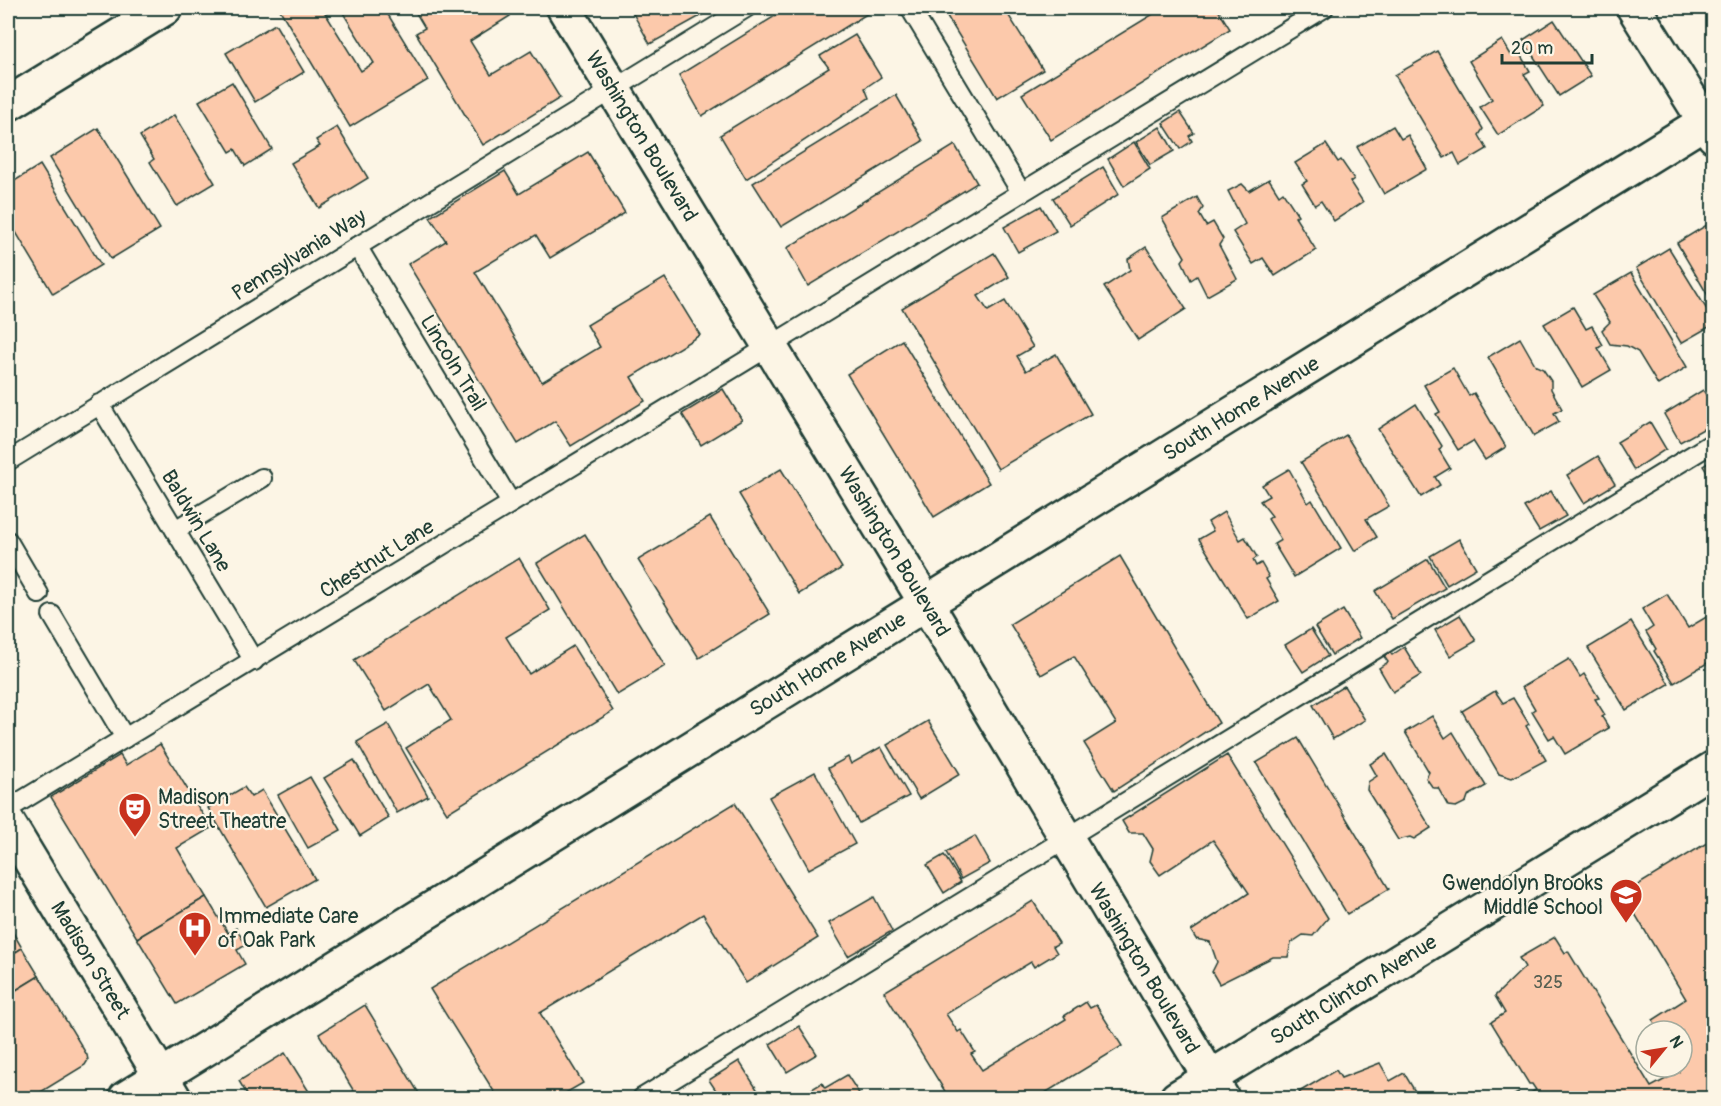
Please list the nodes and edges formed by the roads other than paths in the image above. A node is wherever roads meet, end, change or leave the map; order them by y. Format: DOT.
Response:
graph roads {
  1 [pos="165,8"];
  2 [pos="564,8"];
  3 [pos="746,8"];
  4 [pos="910,8"];
  5 [pos="1324,8"];
  6 [pos="1634,8"];
  7 [pos="613,88"];
  8 [pos="8,104"];
  9 [pos="1710,125"];
  10 [pos="1021,192"];
  11 [pos="357,246"];
  12 [pos="769,344"];
  13 [pos="99,404"];
  14 [pos="1713,442"];
  15 [pos="8,461"];
  16 [pos="262,478"];
  17 [pos="511,503"];
  18 [pos="175,530"];
  19 [pos="8,541"];
  20 [pos="39,594"];
  21 [pos="926,603"];
  22 [pos="52,615"];
  23 [pos="254,661"];
  24 [pos="125,738"];
  25 [pos="1713,768"];
  26 [pos="8,809"];
  27 [pos="8,823"];
  28 [pos="1066,838"];
  29 [pos="168,1087"];
  30 [pos="1216,1088"];
  31 [pos="126,1098"];
  32 [pos="642,1098"];
  33 [pos="1177,1098"];
  1 -- 8 [label="street"];
  2 -- 7 [label="street, Washington Boulevard"];
  3 -- 7 [label="lane, Pennsylvania Way"];
  4 -- 10 [label="lane"];
  5 -- 10 [label="lane, Chestnut Lane"];
  6 -- 9 [label="street"];
  7 -- 11 [label="lane, Pennsylvania Way"];
  7 -- 12 [label="street, Washington Boulevard"];
  9 -- 21 [label="street, South Home Avenue"];
  10 -- 12 [label="lane, Chestnut Lane"];
  11 -- 13 [label="lane, Pennsylvania Way"];
  11 -- 17 [label="lane, Lincoln Trail"];
  12 -- 17 [label="lane, Chestnut Lane"];
  12 -- 21 [label="street, Washington Boulevard"];
  13 -- 15 [label="lane, Pennsylvania Way"];
  13 -- 18 [label="lane, Baldwin Lane"];
  14 -- 28 [label="lane"];
  16 -- 18 [label="lane"];
  17 -- 23 [label="lane, Chestnut Lane"];
  18 -- 23 [label="lane, Baldwin Lane"];
  19 -- 20 [label="lane"];
  21 -- 28 [label="street, Washington Boulevard"];
  21 -- 29 [label="street, South Home Avenue"];
  22 -- 24 [label="lane"];
  23 -- 24 [label="lane, Chestnut Lane"];
  24 -- 26 [label="lane, Chestnut Lane"];
  25 -- 30 [label="street, South Clinton Avenue"];
  27 -- 29 [label="street, Madison Street"];
  28 -- 30 [label="street, Washington Boulevard"];
  28 -- 32 [label="lane"];
  29 -- 31 [label="street, South Home Avenue"];
  30 -- 33 [label="street, South Clinton Avenue"];
}
